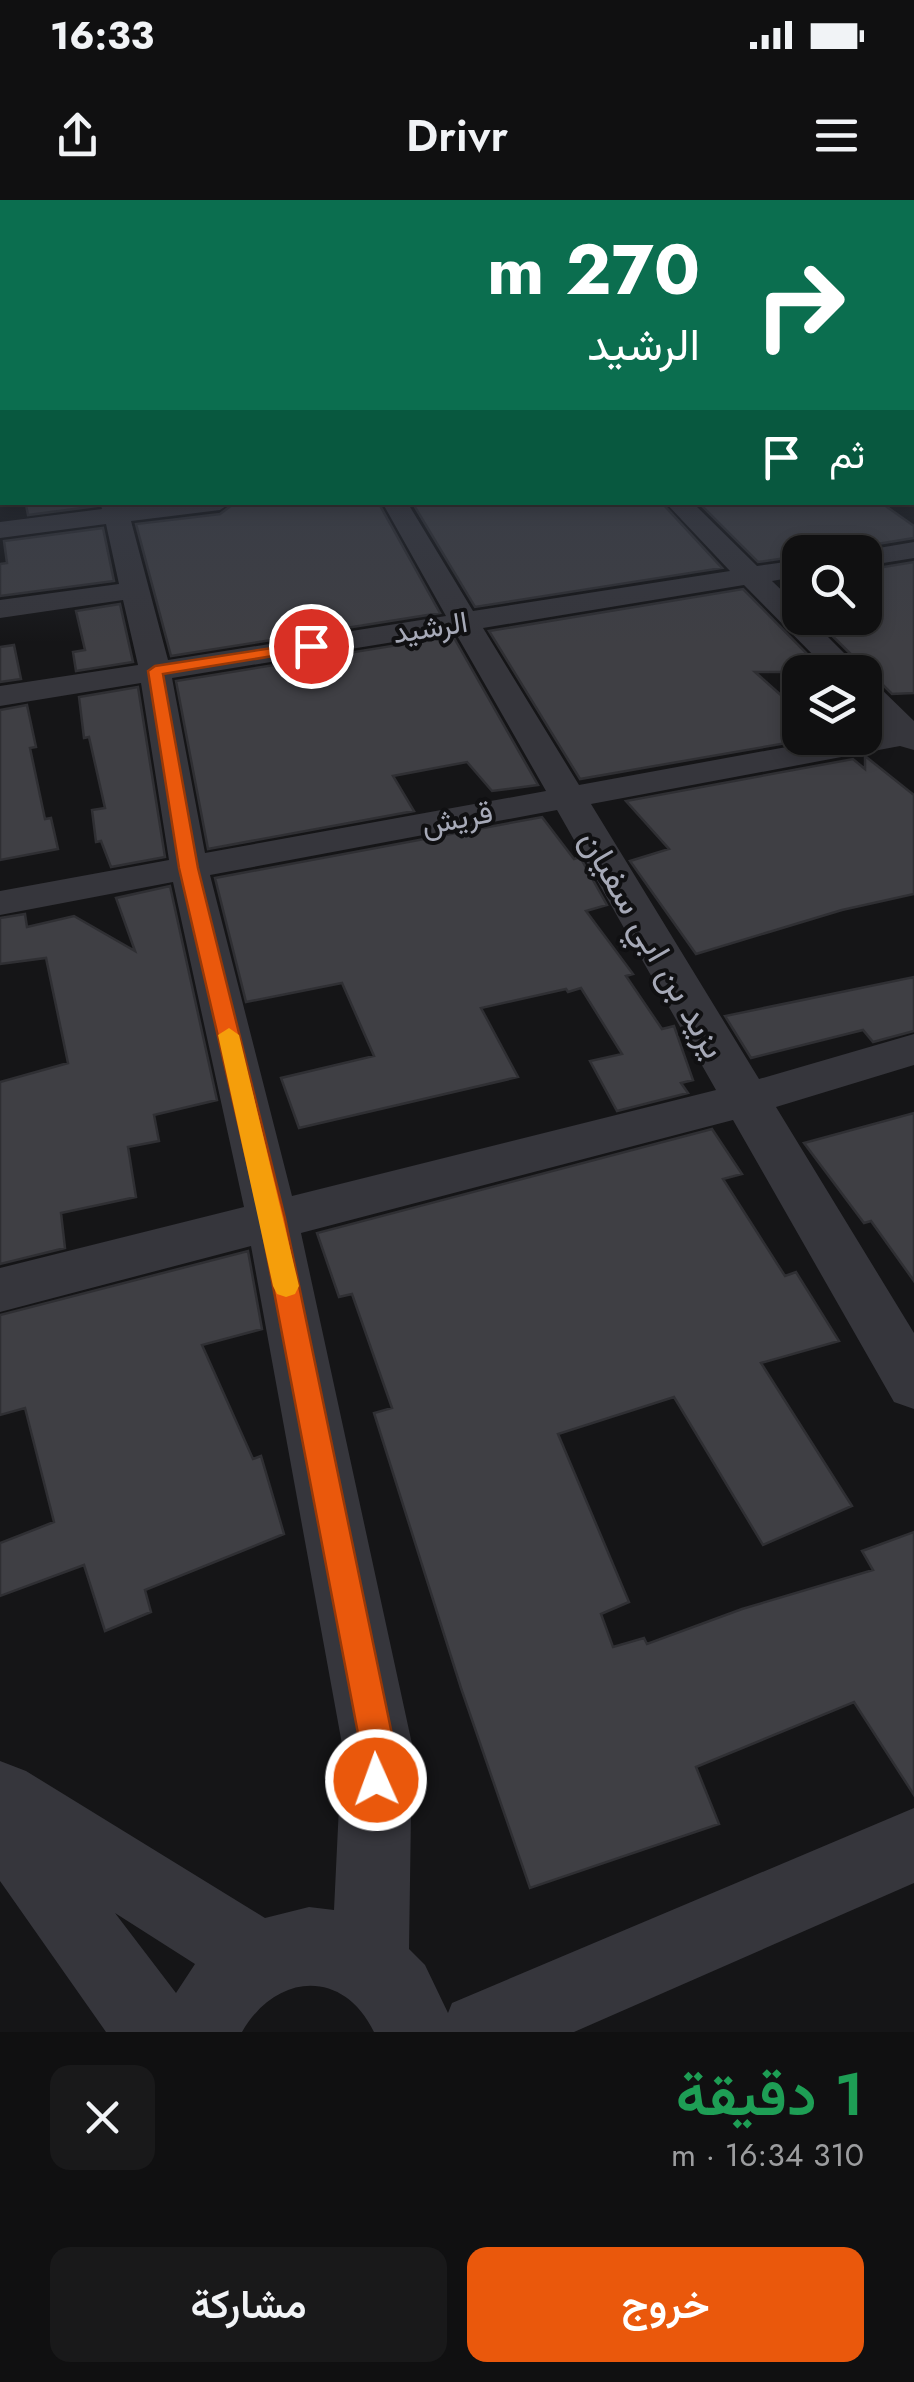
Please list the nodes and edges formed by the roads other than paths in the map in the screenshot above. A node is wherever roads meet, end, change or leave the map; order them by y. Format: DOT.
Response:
graph roads {
  1 [pos="175,505"];
  2 [pos="396,505"];
  3 [pos="680,505"];
  4 [pos="115,509"];
  5 [pos="0,530"];
  6 [pos="914,550"];
  7 [pos="882,555"];
  8 [pos="782,571"];
  9 [pos="751,576"];
  10 [pos="136,590"];
  11 [pos="0,609"];
  12 [pos="466,622"];
  13 [pos="830,655"];
  14 [pos="155,671"];
  15 [pos="0,696"];
  16 [pos="882,707"];
  17 [pos="912,736"];
  18 [pos="568,798"];
  19 [pos="188,868"];
  20 [pos="0,903"];
  21 [pos="914,1049"];
  22 [pos="744,1100"];
  23 [pos="272,1218"];
  24 [pos="0,1290"];
  25 [pos="914,1384"];
  26 [pos="0,1797"];
  27 [pos="0,1820"];
  28 [pos="914,1845"];
  29 [pos="257,1958"];
  30 [pos="370,1962"];
  31 [pos="156,2032"];
  32 [pos="198,2032"];
  33 [pos="416,2032"];
  34 [pos="480,2032"];
  1 -- 4 [label="street"];
  2 -- 12 [label="street, يزيد بن ابي سفيان"];
  3 -- 9 [label="street"];
  4 -- 5 [label="street"];
  4 -- 10 [label="street"];
  6 -- 7 [label="street"];
  8 -- 9 [label="street, الرشيد"];
  9 -- 12 [label="street, الرشيد"];
  9 -- 13 [label="street"];
  10 -- 11 [label="street"];
  10 -- 14 [label="street"];
  12 -- 14 [label="street, الرشيد"];
  12 -- 18 [label="street, يزيد بن ابي سفيان"];
  14 -- 15 [label="street, الرشيد"];
  14 -- 19 [label="street"];
  16 -- 17 [label="street"];
  17 -- 18 [label="street, قريش"];
  18 -- 19 [label="street, قريش"];
  18 -- 22 [label="street, يزيد بن ابي سفيان"];
  19 -- 20 [label="street, قريش"];
  19 -- 23 [label="street"];
  21 -- 22 [label="street"];
  22 -- 23 [label="street"];
  22 -- 25 [label="street, يزيد بن ابي سفيان"];
  23 -- 24 [label="street"];
  23 -- 30 [label="street"];
  26 -- 29 [label="street"];
  27 -- 31 [label="street"];
  28 -- 34 [label="street"];
  29 -- 30 [label="street"];
  29 -- 32 [label="street"];
  30 -- 33 [label="street"];
}
